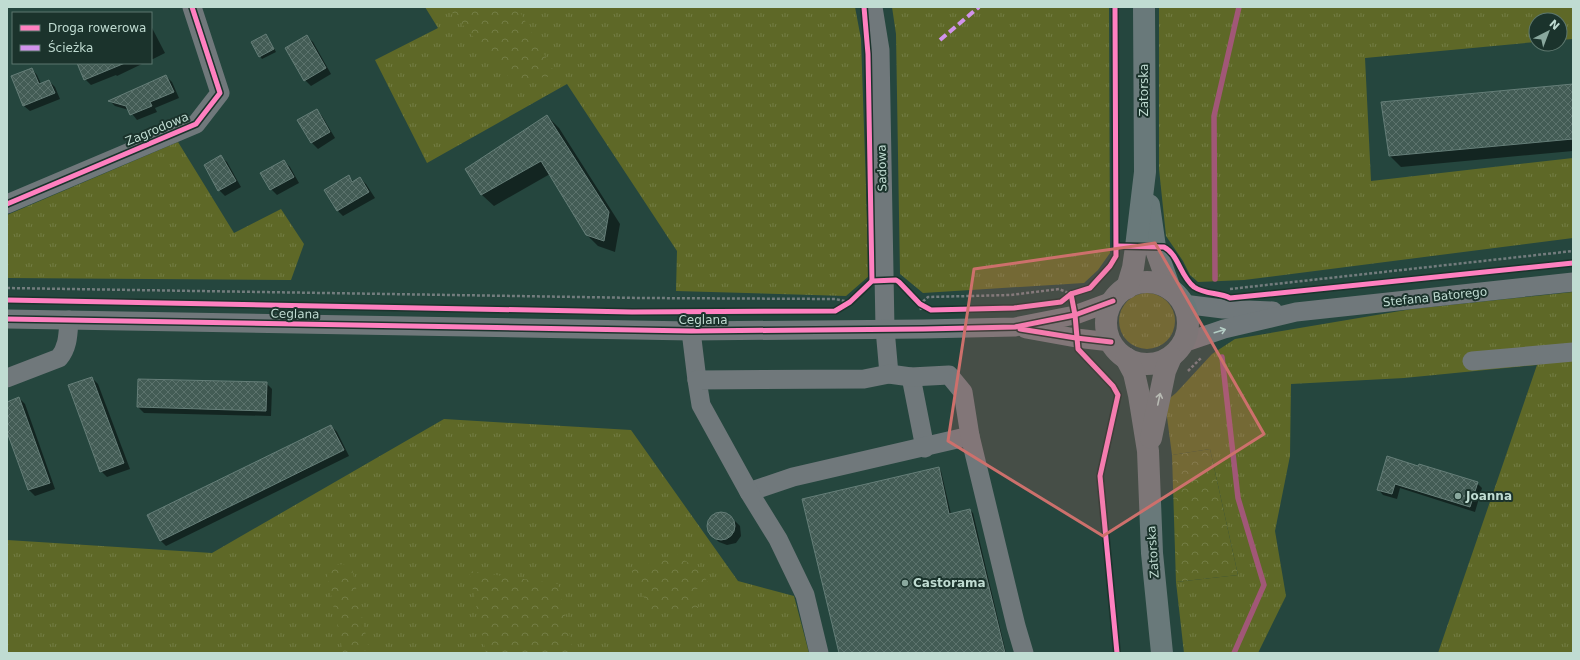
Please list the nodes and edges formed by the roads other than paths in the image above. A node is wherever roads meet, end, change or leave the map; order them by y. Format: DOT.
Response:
graph roads {
  1 [pos="192,7"];
  2 [pos="873,7"];
  3 [pos="1144,7"];
  4 [pos="1145,172"];
  5 [pos="7,204"];
  6 [pos="1573,282"];
  7 [pos="1120,294"];
  8 [pos="1177,297"];
  9 [pos="1296,312"];
  10 [pos="7,319"];
  11 [pos="69,320"];
  12 [pos="1015,328"];
  13 [pos="885,329"];
  14 [pos="691,331"];
  15 [pos="1111,342"];
  16 [pos="1177,350"];
  17 [pos="1573,352"];
  18 [pos="1126,358"];
  19 [pos="1472,361"];
  20 [pos="889,374"];
  21 [pos="911,377"];
  22 [pos="7,378"];
  23 [pos="697,380"];
  24 [pos="970,436"];
  25 [pos="925,448"];
  26 [pos="1148,450"];
  27 [pos="749,492"];
  28 [pos="820,653"];
  29 [pos="1024,653"];
  30 [pos="1162,653"];
  1 -- 5 [label="street, Zagrodowa"];
  2 -- 13 [label="street, Sadowa"];
  3 -- 4 [label="main road, Zatorska"];
  4 -- 7 [label="main road, Zatorska"];
  4 -- 8 [label="main road, Zatorska"];
  6 -- 9 [label="street, Stefana Batorego"];
  7 -- 8 [label="main road"];
  7 -- 12 [label="street, Ceglana"];
  7 -- 15 [label="main road"];
  8 -- 9 [label="street, Stefana Batorego"];
  8 -- 16 [label="main road"];
  16 -- 9 [label="street, Stefana Batorego, one-way"];
  10 -- 11 [label="street, Ceglana"];
  11 -- 14 [label="street, Ceglana"];
  11 -- 22 [label="street"];
  12 -- 13 [label="street, Ceglana"];
  12 -- 15 [label="street, Ceglana"];
  13 -- 14 [label="street, Ceglana"];
  13 -- 20 [label="street, Sadowa"];
  14 -- 23 [label="street"];
  15 -- 18 [label="main road"];
  16 -- 18 [label="main road"];
  26 -- 16 [label="main road, Zatorska, one-way"];
  17 -- 19 [label="street"];
  18 -- 26 [label="main road, Zatorska"];
  20 -- 21 [label="street"];
  20 -- 23 [label="street"];
  21 -- 24 [label="street"];
  21 -- 25 [label="street"];
  23 -- 27 [label="street"];
  24 -- 25 [label="street"];
  24 -- 29 [label="street"];
  25 -- 27 [label="street"];
  26 -- 30 [label="main road, Zatorska"];
  27 -- 28 [label="street"];
}
